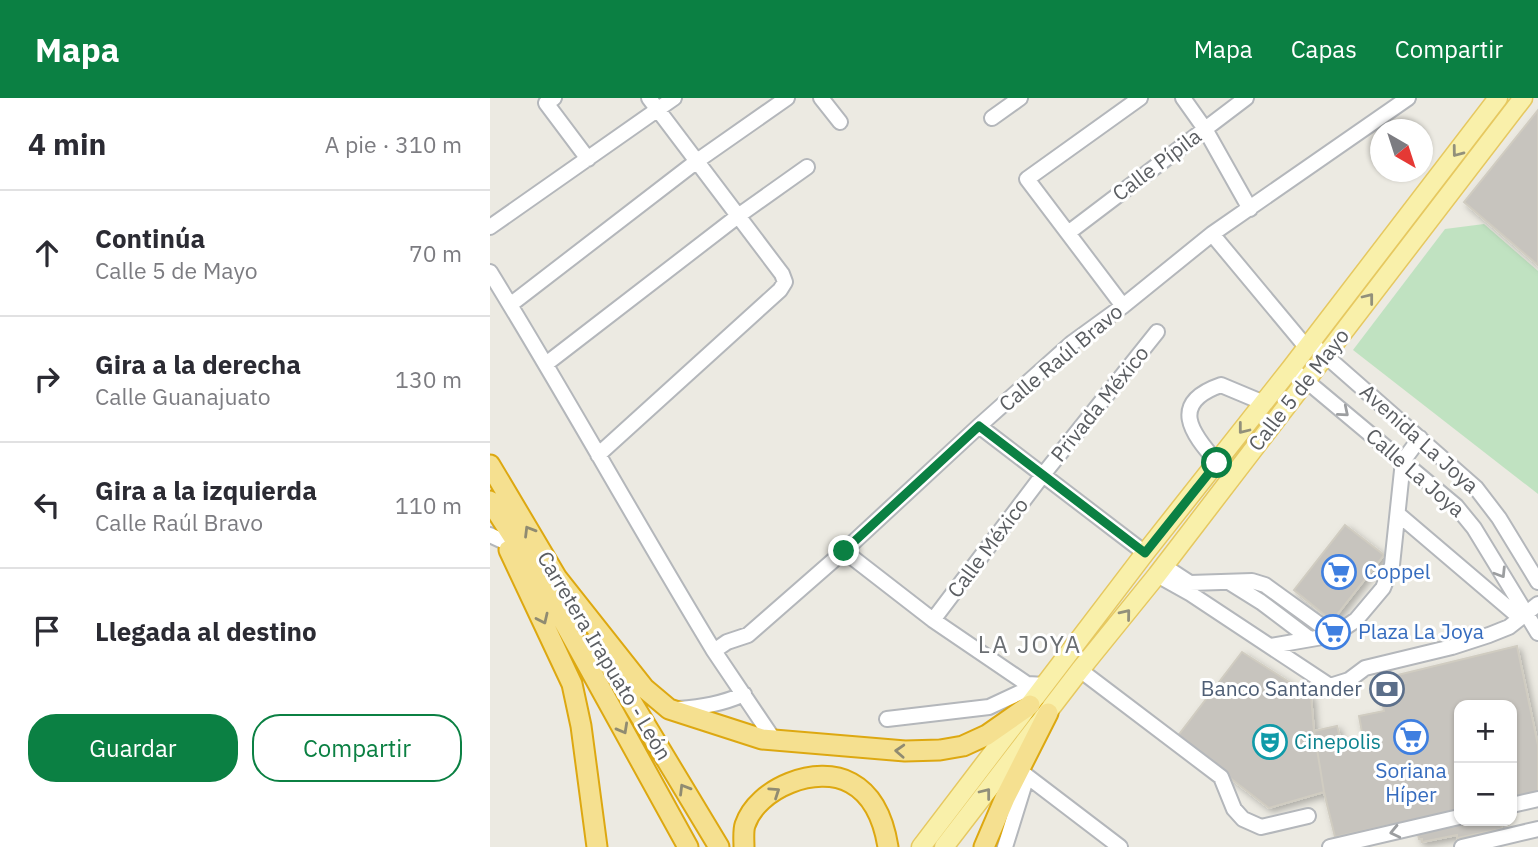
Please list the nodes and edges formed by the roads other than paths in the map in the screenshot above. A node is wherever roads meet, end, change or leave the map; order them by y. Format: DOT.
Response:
graph roads {
  1 [pos="649,98"];
  2 [pos="674,98"];
  3 [pos="787,98"];
  4 [pos="821,98"];
  5 [pos="1020,98"];
  6 [pos="1140,98"];
  7 [pos="1183,98"];
  8 [pos="1246,98"];
  9 [pos="1408,98"];
  10 [pos="1499,98"];
  11 [pos="550,100"];
  12 [pos="1519,104"];
  13 [pos="658,110"];
  14 [pos="992,118"];
  15 [pos="841,122"];
  16 [pos="1205,129"];
  17 [pos="588,159"];
  18 [pos="697,161"];
  19 [pos="807,167"];
  20 [pos="1250,209"];
  21 [pos="738,216"];
  22 [pos="490,227"];
  23 [pos="1068,233"];
  24 [pos="1212,234"];
  25 [pos="490,272"];
  26 [pos="510,305"];
  27 [pos="1123,306"];
  28 [pos="1157,332"];
  29 [pos="1309,345"];
  30 [pos="1325,355"];
  31 [pos="546,364"];
  32 [pos="1291,368"];
  33 [pos="1306,380"];
  34 [pos="1264,403"];
  35 [pos="979,426"];
  36 [pos="1420,439"];
  37 [pos="598,455"];
  38 [pos="1403,461"];
  39 [pos="1217,463"];
  40 [pos="490,465"];
  41 [pos="1042,476"];
  42 [pos="490,500"];
  43 [pos="1398,514"];
  44 [pos="490,515"];
  45 [pos="498,538"];
  46 [pos="844,551"];
  47 [pos="1145,553"];
  48 [pos="1161,571"];
  49 [pos="557,579"];
  50 [pos="1229,582"];
  51 [pos="1538,582"];
  52 [pos="1528,611"];
  53 [pos="933,620"];
  54 [pos="1538,633"];
  55 [pos="1334,635"];
  56 [pos="1310,639"];
  57 [pos="1271,646"];
  58 [pos="714,650"];
  59 [pos="1080,670"];
  60 [pos="1041,685"];
  61 [pos="744,694"];
  62 [pos="669,709"];
  63 [pos="1039,709"];
  64 [pos="887,719"];
  65 [pos="774,740"];
  66 [pos="1023,773"];
  67 [pos="1538,799"];
  68 [pos="1517,804"];
  69 [pos="1308,816"];
  70 [pos="1454,818"];
  71 [pos="1538,829"];
  72 [pos="1358,844"];
  73 [pos="597,847"];
  74 [pos="688,847"];
  75 [pos="719,847"];
  76 [pos="744,847"];
  77 [pos="888,847"];
  78 [pos="920,847"];
  79 [pos="944,847"];
  80 [pos="984,847"];
  81 [pos="1005,847"];
  82 [pos="1120,847"];
  83 [pos="1330,847"];
  84 [pos="1466,847"];
  1 -- 13 [label="street"];
  2 -- 13 [label="street"];
  3 -- 18 [label="street"];
  4 -- 15 [label="street"];
  5 -- 14 [label="street"];
  6 -- 23 [label="street"];
  7 -- 16 [label="street"];
  8 -- 16 [label="street, Calle Pípila"];
  9 -- 20 [label="street, Calle Raúl Bravo"];
  10 -- 12 [label="street"];
  10 -- 29 [label="main road, Calle 5 de Mayo, one-way"];
  11 -- 17 [label="street"];
  30 -- 12 [label="main road, Calle 5 de Mayo, one-way"];
  13 -- 17 [label="street"];
  13 -- 18 [label="street"];
  16 -- 20 [label="street"];
  16 -- 23 [label="street, Calle Pípila"];
  17 -- 22 [label="street"];
  18 -- 21 [label="street"];
  18 -- 26 [label="street"];
  19 -- 21 [label="street"];
  20 -- 24 [label="street, Calle Raúl Bravo"];
  21 -- 31 [label="street"];
  21 -- 37 [label="street"];
  23 -- 27 [label="street"];
  24 -- 27 [label="street, Calle Raúl Bravo"];
  24 -- 29 [label="street"];
  25 -- 26 [label="street"];
  26 -- 31 [label="street"];
  27 -- 35 [label="street, Calle Raúl Bravo"];
  28 -- 41 [label="street, Privada México"];
  29 -- 30 [label="street, Avenida La Joya"];
  29 -- 32 [label="main road, Calle 5 de Mayo"];
  30 -- 33 [label="main road, Calle 5 de Mayo"];
  30 -- 36 [label="street, Avenida La Joya"];
  31 -- 37 [label="street"];
  32 -- 33 [label="street, Calle La Joya"];
  32 -- 34 [label="main road, Calle 5 de Mayo"];
  33 -- 38 [label="street, Calle La Joya, one-way"];
  33 -- 48 [label="main road, Calle 5 de Mayo"];
  34 -- 39 [label="main road, Calle 5 de Mayo, one-way"];
  34 -- 39 [label="street"];
  35 -- 41 [label="street"];
  35 -- 46 [label="street, Calle Raúl Bravo"];
  36 -- 38 [label="street"];
  36 -- 51 [label="street, Avenida La Joya"];
  37 -- 58 [label="street"];
  38 -- 43 [label="street"];
  38 -- 52 [label="street, Calle La Joya, one-way"];
  39 -- 47 [label="main road, Calle 5 de Mayo"];
  49 -- 40 [label="highway, Carretera Irapuato - León, one-way"];
  41 -- 47 [label="street"];
  41 -- 53 [label="street, Calle México"];
  42 -- 74 [label="highway, Carretera Irapuato - León, one-way"];
  43 -- 52 [label="street"];
  43 -- 55 [label="street"];
  44 -- 45 [label="highway"];
  45 -- 73 [label="highway, one-way"];
  46 -- 53 [label="street"];
  46 -- 58 [label="street, Calle Raúl Bravo"];
  47 -- 60 [label="main road, Calle 5 de Mayo"];
  48 -- 50 [label="street"];
  48 -- 57 [label="street"];
  59 -- 48 [label="main road, Calle 5 de Mayo, one-way"];
  49 -- 62 [label="highway"];
  75 -- 49 [label="highway, Carretera Irapuato - León, one-way"];
  50 -- 55 [label="street"];
  50 -- 56 [label="street"];
  52 -- 54 [label="street, Calle La Joya"];
  52 -- 57 [label="street"];
  53 -- 60 [label="street"];
  55 -- 56 [label="street"];
  56 -- 57 [label="street"];
  58 -- 61 [label="street"];
  59 -- 63 [label="main road, Calle 5 de Mayo"];
  59 -- 69 [label="street"];
  60 -- 63 [label="main road, Calle 5 de Mayo"];
  60 -- 64 [label="street"];
  61 -- 62 [label="street"];
  61 -- 65 [label="street"];
  62 -- 65 [label="highway"];
  63 -- 65 [label="highway, one-way"];
  63 -- 66 [label="highway"];
  63 -- 78 [label="main road, Calle 5 de Mayo"];
  79 -- 63 [label="main road, Calle 5 de Mayo, one-way"];
  66 -- 80 [label="highway"];
  66 -- 81 [label="street"];
  66 -- 82 [label="street"];
  67 -- 68 [label="street"];
  70 -- 72 [label="street, one-way"];
  71 -- 84 [label="street"];
  72 -- 83 [label="street"];
  76 -- 77 [label="highway, one-way"];
}
